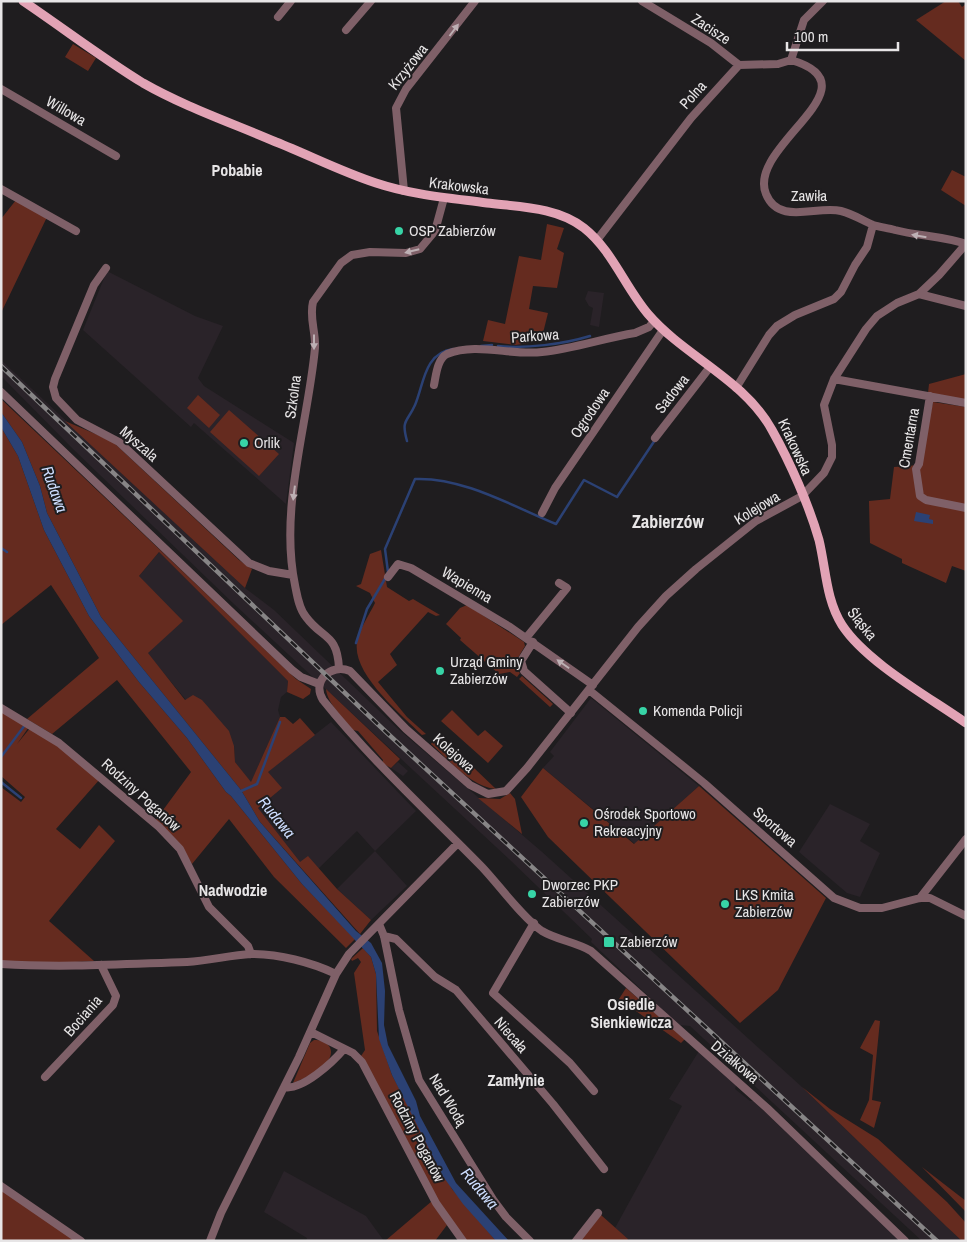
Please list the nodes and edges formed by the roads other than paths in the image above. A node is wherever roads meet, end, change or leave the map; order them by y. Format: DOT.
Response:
graph roads {
  1 [pos="23,1"];
  2 [pos="291,1"];
  3 [pos="371,1"];
  4 [pos="475,1"];
  5 [pos="642,1"];
  6 [pos="823,1"];
  7 [pos="32,4"];
  8 [pos="278,17"];
  9 [pos="346,30"];
  10 [pos="791,60"];
  11 [pos="738,66"];
  12 [pos="1,89"];
  13 [pos="116,156"];
  14 [pos="1,189"];
  15 [pos="404,191"];
  16 [pos="444,198"];
  17 [pos="873,225"];
  18 [pos="76,231"];
  19 [pos="596,240"];
  20 [pos="966,244"];
  21 [pos="106,268"];
  22 [pos="919,294"];
  23 [pos="966,306"];
  24 [pos="654,321"];
  25 [pos="663,330"];
  26 [pos="710,367"];
  27 [pos="834,379"];
  28 [pos="434,385"];
  29 [pos="736,388"];
  30 [pos="1,392"];
  31 [pos="930,396"];
  32 [pos="966,403"];
  33 [pos="655,438"];
  34 [pos="802,496"];
  35 [pos="966,508"];
  36 [pos="542,513"];
  37 [pos="294,575"];
  38 [pos="388,577"];
  39 [pos="559,584"];
  40 [pos="526,638"];
  41 [pos="533,642"];
  42 [pos="339,668"];
  43 [pos="320,684"];
  44 [pos="591,688"];
  45 [pos="1,708"];
  46 [pos="571,713"];
  47 [pos="966,723"];
  48 [pos="966,839"];
  49 [pos="458,843"];
  50 [pos="920,898"];
  51 [pos="966,916"];
  52 [pos="534,923"];
  53 [pos="376,927"];
  54 [pos="384,936"];
  55 [pos="251,954"];
  56 [pos="1,964"];
  57 [pos="101,965"];
  58 [pos="336,974"];
  59 [pos="311,1032"];
  60 [pos="344,1049"];
  61 [pos="45,1077"];
  62 [pos="284,1087"];
  63 [pos="594,1091"];
  64 [pos="604,1169"];
  65 [pos="1,1186"];
  66 [pos="598,1213"];
  67 [pos="82,1241"];
  68 [pos="210,1241"];
  69 [pos="463,1241"];
  70 [pos="530,1241"];
  71 [pos="576,1241"];
  72 [pos="905,1241"];
  1 -- 7 [label="main road, Krakowska"];
  2 -- 8 [label="street"];
  3 -- 9 [label="street"];
  15 -- 4 [label="street, Krzyżowa, one-way"];
  5 -- 11 [label="street, Zacisze"];
  6 -- 10 [label="street"];
  7 -- 15 [label="main road, Krakowska"];
  10 -- 11 [label="street"];
  10 -- 17 [label="street, Zawiła"];
  11 -- 19 [label="street, Polna"];
  12 -- 13 [label="street, Willowa"];
  14 -- 18 [label="street"];
  15 -- 16 [label="main road, Krakowska"];
  16 -- 19 [label="main road, Krakowska"];
  16 -- 37 [label="street, Szkolna, one-way"];
  20 -- 17 [label="street, Zawiła, one-way"];
  17 -- 29 [label="street"];
  19 -- 24 [label="main road, Krakowska"];
  20 -- 22 [label="street"];
  21 -- 37 [label="street, Myszala"];
  22 -- 23 [label="street"];
  22 -- 27 [label="street"];
  24 -- 25 [label="main road, Krakowska"];
  24 -- 28 [label="street, Parkowa"];
  25 -- 26 [label="main road, Krakowska"];
  25 -- 36 [label="street, Ogrodowa"];
  26 -- 29 [label="main road, Krakowska"];
  26 -- 33 [label="street, Sadowa"];
  27 -- 31 [label="street, Cmentarna"];
  27 -- 34 [label="street"];
  29 -- 34 [label="main road, Krakowska"];
  30 -- 43 [label="street"];
  31 -- 32 [label="street, Cmentarna"];
  31 -- 35 [label="street, Cmentarna"];
  34 -- 44 [label="street, Kolejowa"];
  34 -- 47 [label="main road, Śląska"];
  37 -- 42 [label="street, Szkolna"];
  38 -- 40 [label="street, Wapienna"];
  39 -- 40 [label="street"];
  40 -- 41 [label="street, Wapienna"];
  44 -- 41 [label="street, Wapienna, one-way"];
  41 -- 46 [label="street"];
  42 -- 43 [label="street"];
  42 -- 46 [label="street, Kolejowa"];
  43 -- 49 [label="street"];
  44 -- 46 [label="street, Kolejowa"];
  44 -- 50 [label="street, Sportowa"];
  45 -- 55 [label="street, Rodziny Poganów"];
  48 -- 50 [label="street"];
  49 -- 52 [label="street"];
  49 -- 53 [label="street"];
  50 -- 51 [label="street, Sportowa"];
  52 -- 63 [label="street"];
  52 -- 72 [label="street, Działkowa"];
  53 -- 54 [label="street, Nad Wodą"];
  53 -- 58 [label="street"];
  54 -- 64 [label="street, Niecała"];
  54 -- 70 [label="street, Nad Wodą"];
  55 -- 57 [label="street"];
  55 -- 58 [label="street"];
  56 -- 57 [label="street"];
  57 -- 61 [label="street, Bociania"];
  58 -- 59 [label="street"];
  59 -- 60 [label="street, Rodziny Poganów"];
  59 -- 62 [label="street"];
  60 -- 62 [label="street"];
  60 -- 69 [label="street, Rodziny Poganów"];
  62 -- 68 [label="street"];
  65 -- 67 [label="street"];
  66 -- 71 [label="street"];
}
